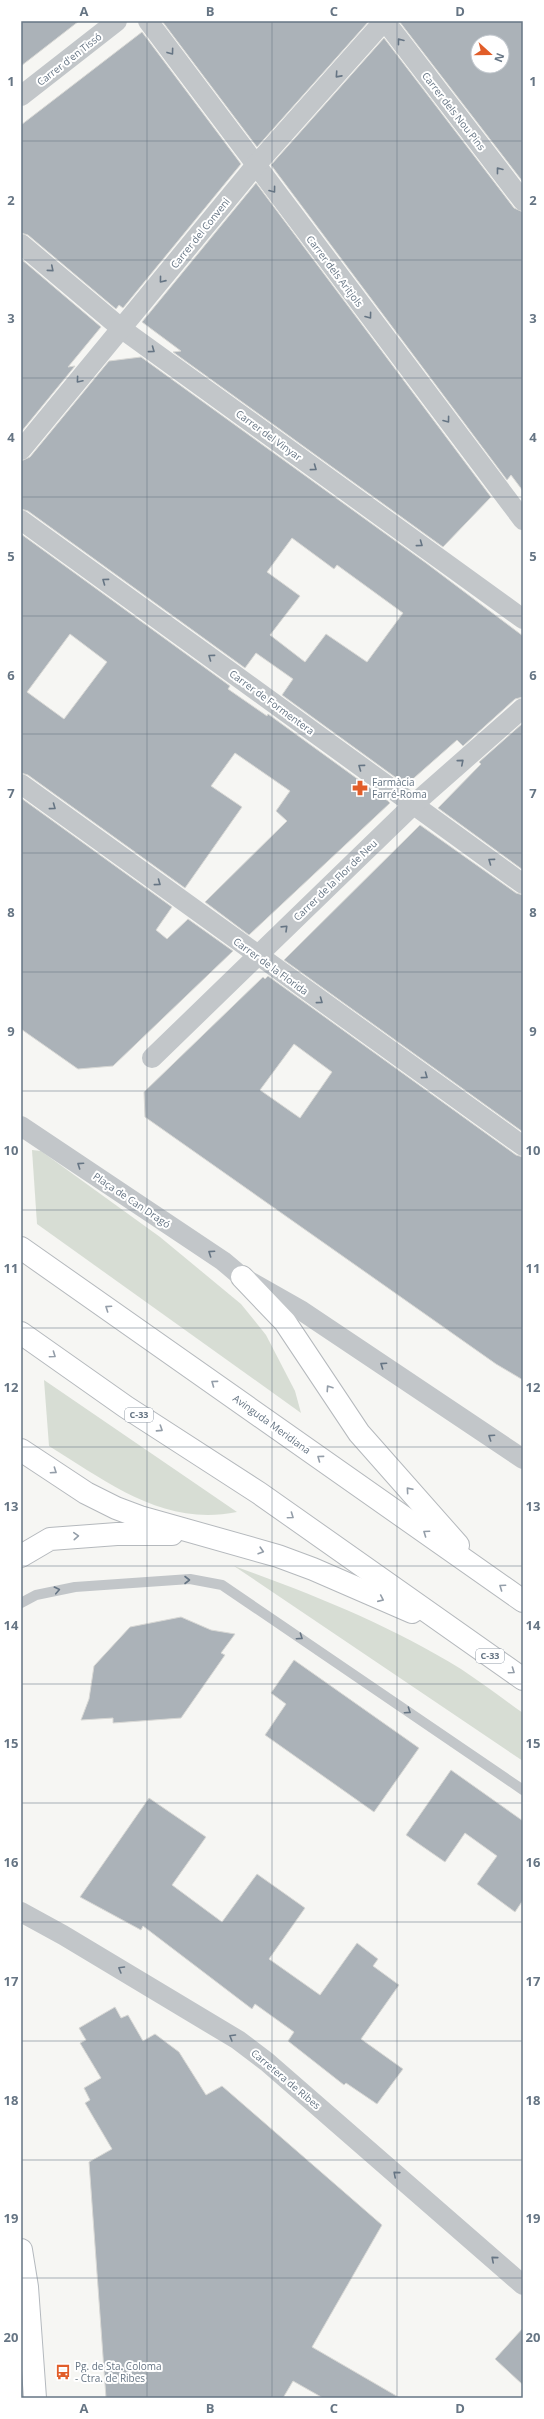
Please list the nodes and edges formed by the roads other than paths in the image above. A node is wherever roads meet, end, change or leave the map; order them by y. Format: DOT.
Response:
graph roads {
  1 [pos="117,21"];
  2 [pos="148,21"];
  3 [pos="384,21"];
  4 [pos="21,96"];
  5 [pos="255,166"];
  6 [pos="523,201"];
  7 [pos="21,244"];
  8 [pos="122,329"];
  9 [pos="21,450"];
  10 [pos="21,520"];
  11 [pos="523,520"];
  12 [pos="523,619"];
  13 [pos="523,708"];
  14 [pos="21,784"];
  15 [pos="413,805"];
  16 [pos="523,884"];
  17 [pos="256,955"];
  18 [pos="152,1058"];
  19 [pos="21,1126"];
  20 [pos="523,1146"];
  21 [pos="21,1248"];
  22 [pos="242,1277"];
  23 [pos="21,1333"];
  24 [pos="21,1450"];
  25 [pos="523,1459"];
  26 [pos="223,1540"];
  27 [pos="21,1556"];
  28 [pos="481,1572"];
  29 [pos="523,1601"];
  30 [pos="21,1603"];
  31 [pos="457,1632"];
  32 [pos="523,1679"];
  33 [pos="523,1790"];
  34 [pos="21,1912"];
  35 [pos="21,2250"];
  36 [pos="520,2278"];
  37 [pos="24,2287"];
  38 [pos="35,2398"];
  1 -- 4 [label="street, Carrer d'en Tissó"];
  2 -- 5 [label="street, Carrer dels Aritjols, one-way"];
  3 -- 5 [label="street, Carrer del Conveni, one-way"];
  6 -- 3 [label="street, Carrer dels Nou Pins, one-way"];
  5 -- 8 [label="street, Carrer del Conveni, one-way"];
  5 -- 11 [label="street, Carrer dels Aritjols, one-way"];
  7 -- 8 [label="street, Carrer del Vinyar, one-way"];
  8 -- 9 [label="street, Carrer del Conveni, one-way"];
  8 -- 12 [label="street, Carrer del Vinyar, one-way"];
  15 -- 10 [label="street, Carrer de Formentera, one-way"];
  15 -- 13 [label="street, Carrer de la Flor de Neu, one-way"];
  14 -- 17 [label="street, Carrer de la Florida, one-way"];
  16 -- 15 [label="street, Carrer de Formentera, one-way"];
  17 -- 15 [label="street, Carrer de la Flor de Neu, one-way"];
  17 -- 18 [label="street, Carrer de la Flor de Neu"];
  17 -- 20 [label="street, Carrer de la Florida, one-way"];
  22 -- 19 [label="street, Plaça de Can Dragó, one-way"];
  28 -- 21 [label="main road, Avinguda Meridiana, one-way"];
  25 -- 22 [label="street, one-way"];
  28 -- 22 [label="main road, one-way"];
  23 -- 31 [label="main road, C-33, one-way"];
  24 -- 26 [label="main road, one-way"];
  27 -- 26 [label="main road, one-way"];
  26 -- 31 [label="main road, one-way"];
  29 -- 28 [label="main road, Avinguda Meridiana, one-way"];
  30 -- 33 [label="lane, one-way"];
  31 -- 32 [label="main road, C-33, one-way"];
  36 -- 34 [label="street, Carretera de Ribes, one-way"];
  35 -- 37 [label="main road"];
  37 -- 38 [label="main road"];
}
